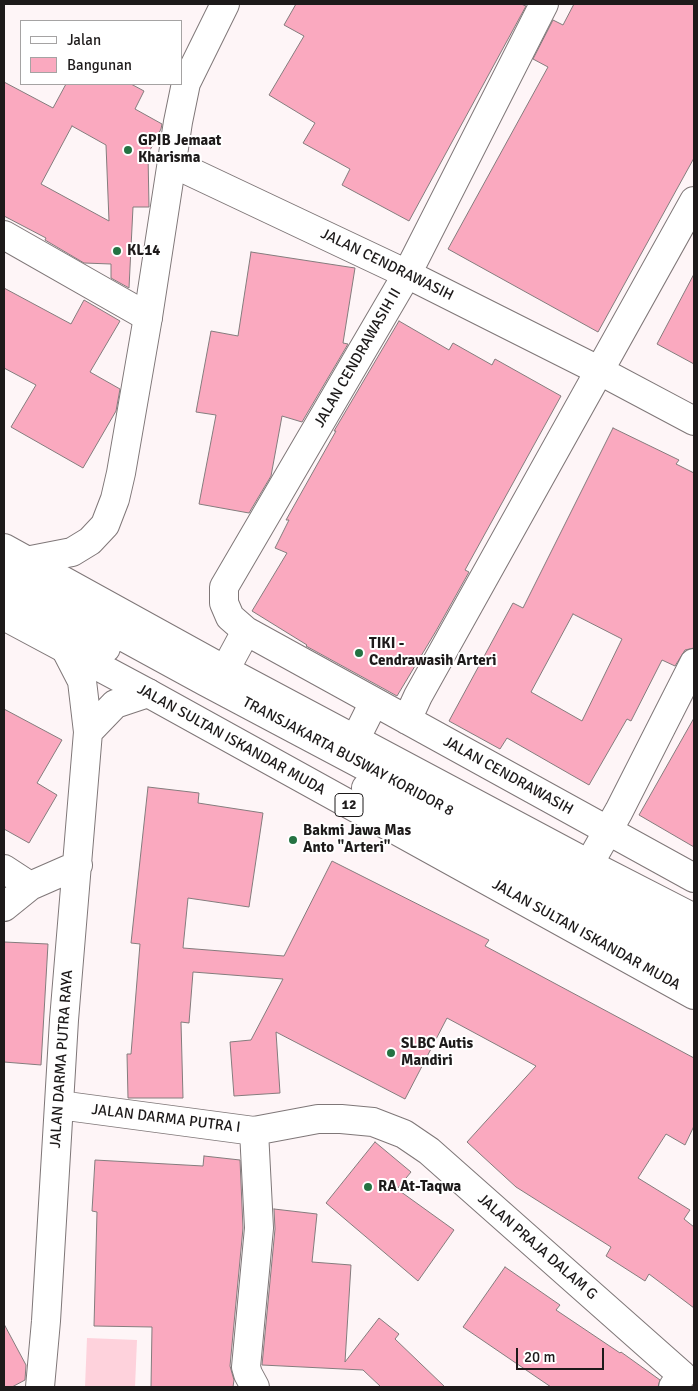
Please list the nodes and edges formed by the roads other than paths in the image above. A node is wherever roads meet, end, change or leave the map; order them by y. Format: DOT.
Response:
graph roads {
  1 [pos="225,4"];
  2 [pos="544,4"];
  3 [pos="172,163"];
  4 [pos="694,201"];
  5 [pos="4,235"];
  6 [pos="407,274"];
  7 [pos="148,317"];
  8 [pos="600,372"];
  9 [pos="694,421"];
  10 [pos="11,559"];
  11 [pos="224,603"];
  12 [pos="4,611"];
  13 [pos="246,631"];
  14 [pos="66,650"];
  15 [pos="694,663"];
  16 [pos="225,670"];
  17 [pos="148,693"];
  18 [pos="374,702"];
  19 [pos="407,720"];
  20 [pos="88,732"];
  21 [pos="356,738"];
  22 [pos="608,831"];
  23 [pos="589,864"];
  24 [pos="78,865"];
  25 [pos="4,869"];
  26 [pos="694,878"];
  27 [pos="30,886"];
  28 [pos="4,907"];
  29 [pos="694,918"];
  30 [pos="694,941"];
  31 [pos="694,967"];
  32 [pos="694,995"];
  33 [pos="59,1106"];
  34 [pos="254,1131"];
  35 [pos="683,1383"];
  36 [pos="40,1387"];
  37 [pos="255,1387"];
  1 -- 3 [label="main road"];
  2 -- 6 [label="main road, JALAN CENDRAWASIH II"];
  3 -- 6 [label="main road, JALAN CENDRAWASIH"];
  3 -- 7 [label="main road"];
  4 -- 8 [label="main road"];
  5 -- 7 [label="main road"];
  6 -- 8 [label="main road, JALAN CENDRAWASIH"];
  6 -- 11 [label="main road, JALAN CENDRAWASIH II"];
  7 -- 10 [label="main road"];
  8 -- 9 [label="main road, JALAN CENDRAWASIH"];
  8 -- 19 [label="main road"];
  10 -- 16 [label="main road"];
  10 -- 30 [label="main road, TRANSJAKARTA BUSWAY KORIDOR 8"];
  11 -- 13 [label="main road, JALAN CENDRAWASIH"];
  12 -- 14 [label="main road, JALAN SULTAN ISKANDAR MUDA / 12"];
  12 -- 31 [label="main road, TRANSJAKARTA BUSWAY KORIDOR 8"];
  13 -- 16 [label="main road"];
  13 -- 18 [label="main road, JALAN CENDRAWASIH"];
  14 -- 17 [label="main road, JALAN SULTAN ISKANDAR MUDA / 12"];
  14 -- 20 [label="main road, JALAN DARMA PUTRA RAYA"];
  15 -- 22 [label="main road"];
  16 -- 21 [label="main road"];
  17 -- 20 [label="main road"];
  17 -- 32 [label="main road, JALAN SULTAN ISKANDAR MUDA / 12"];
  18 -- 19 [label="main road, JALAN CENDRAWASIH"];
  18 -- 21 [label="main road"];
  19 -- 22 [label="main road, JALAN CENDRAWASIH"];
  20 -- 24 [label="main road, JALAN DARMA PUTRA RAYA"];
  21 -- 23 [label="main road"];
  22 -- 23 [label="main road"];
  22 -- 26 [label="main road, JALAN CENDRAWASIH"];
  23 -- 29 [label="main road"];
  24 -- 27 [label="main road"];
  24 -- 33 [label="main road, JALAN DARMA PUTRA RAYA"];
  25 -- 27 [label="main road"];
  27 -- 28 [label="main road"];
  33 -- 34 [label="main road, JALAN DARMA PUTRA I"];
  33 -- 36 [label="main road, JALAN DARMA PUTRA RAYA"];
  34 -- 35 [label="main road, JALAN PRAJA DALAM G"];
  34 -- 37 [label="main road, JALAN DARMA PUTRA I"];
}
